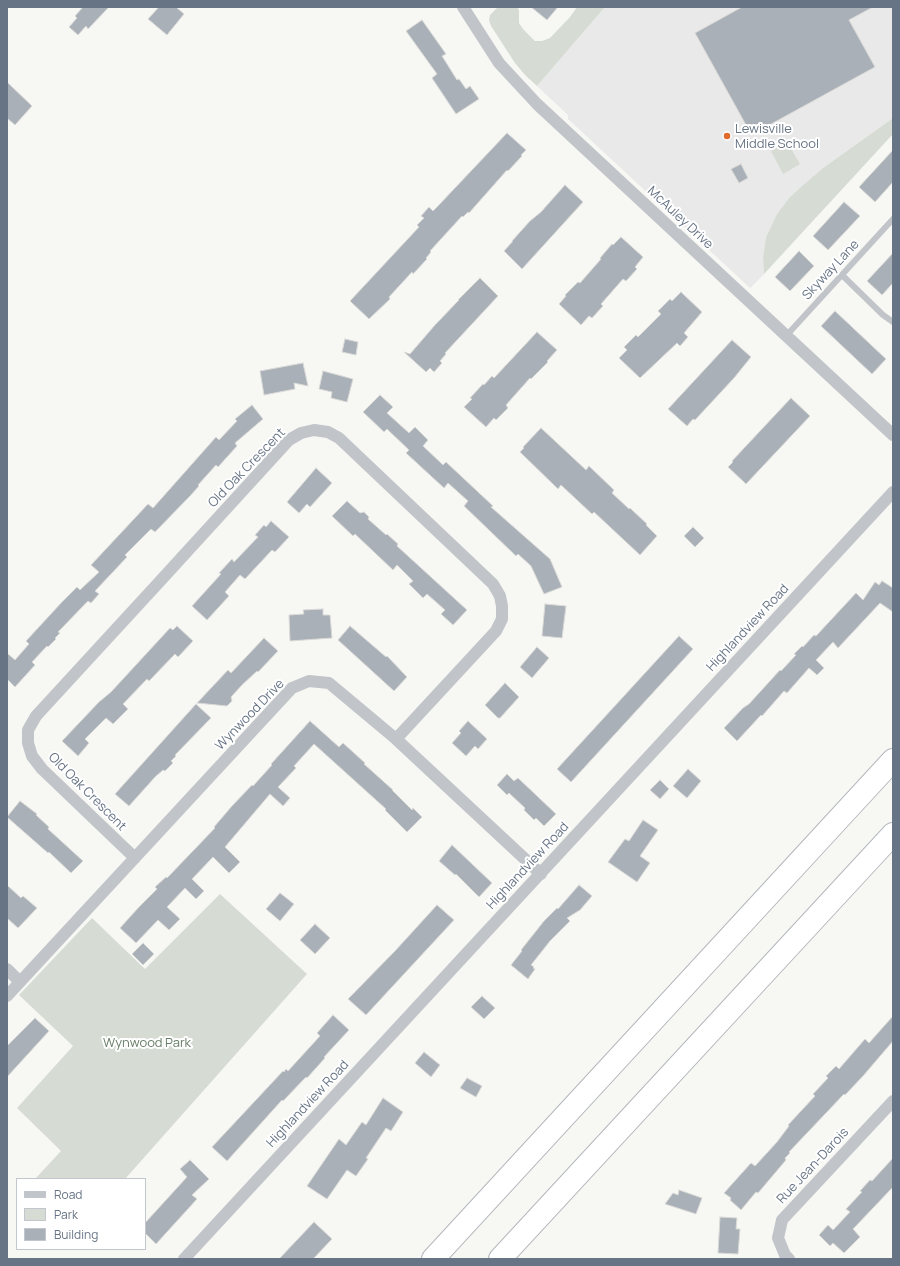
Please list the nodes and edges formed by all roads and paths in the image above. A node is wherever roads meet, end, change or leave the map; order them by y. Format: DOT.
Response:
graph roads {
  1 [pos="463,7"];
  2 [pos="893,219"];
  3 [pos="842,275"];
  4 [pos="893,322"];
  5 [pos="786,336"];
  6 [pos="893,436"];
  7 [pos="893,492"];
  8 [pos="396,739"];
  9 [pos="893,760"];
  10 [pos="893,834"];
  11 [pos="135,858"];
  12 [pos="541,874"];
  13 [pos="7,969"];
  14 [pos="20,982"];
  15 [pos="7,996"];
  16 [pos="893,1101"];
  17 [pos="184,1259"];
  18 [pos="433,1259"];
  19 [pos="500,1259"];
  20 [pos="789,1259"];
  1 -- 5 [label="street, McAuley Drive"];
  2 -- 3 [label="lane, Skyway Lane"];
  3 -- 4 [label="lane"];
  3 -- 5 [label="lane, Skyway Lane"];
  5 -- 6 [label="street, McAuley Drive"];
  7 -- 12 [label="street, Highlandview Road"];
  8 -- 11 [label="street, Wynwood Drive"];
  8 -- 11 [label="street, Old Oak Crescent"];
  8 -- 12 [label="street, Wynwood Drive"];
  9 -- 18 [label="highway"];
  10 -- 19 [label="highway"];
  11 -- 14 [label="street, Wynwood Drive"];
  12 -- 17 [label="street, Highlandview Road"];
  13 -- 14 [label="street"];
  14 -- 15 [label="street, Wynwood Drive"];
  16 -- 20 [label="street, Rue Jean-Darois"];
}
